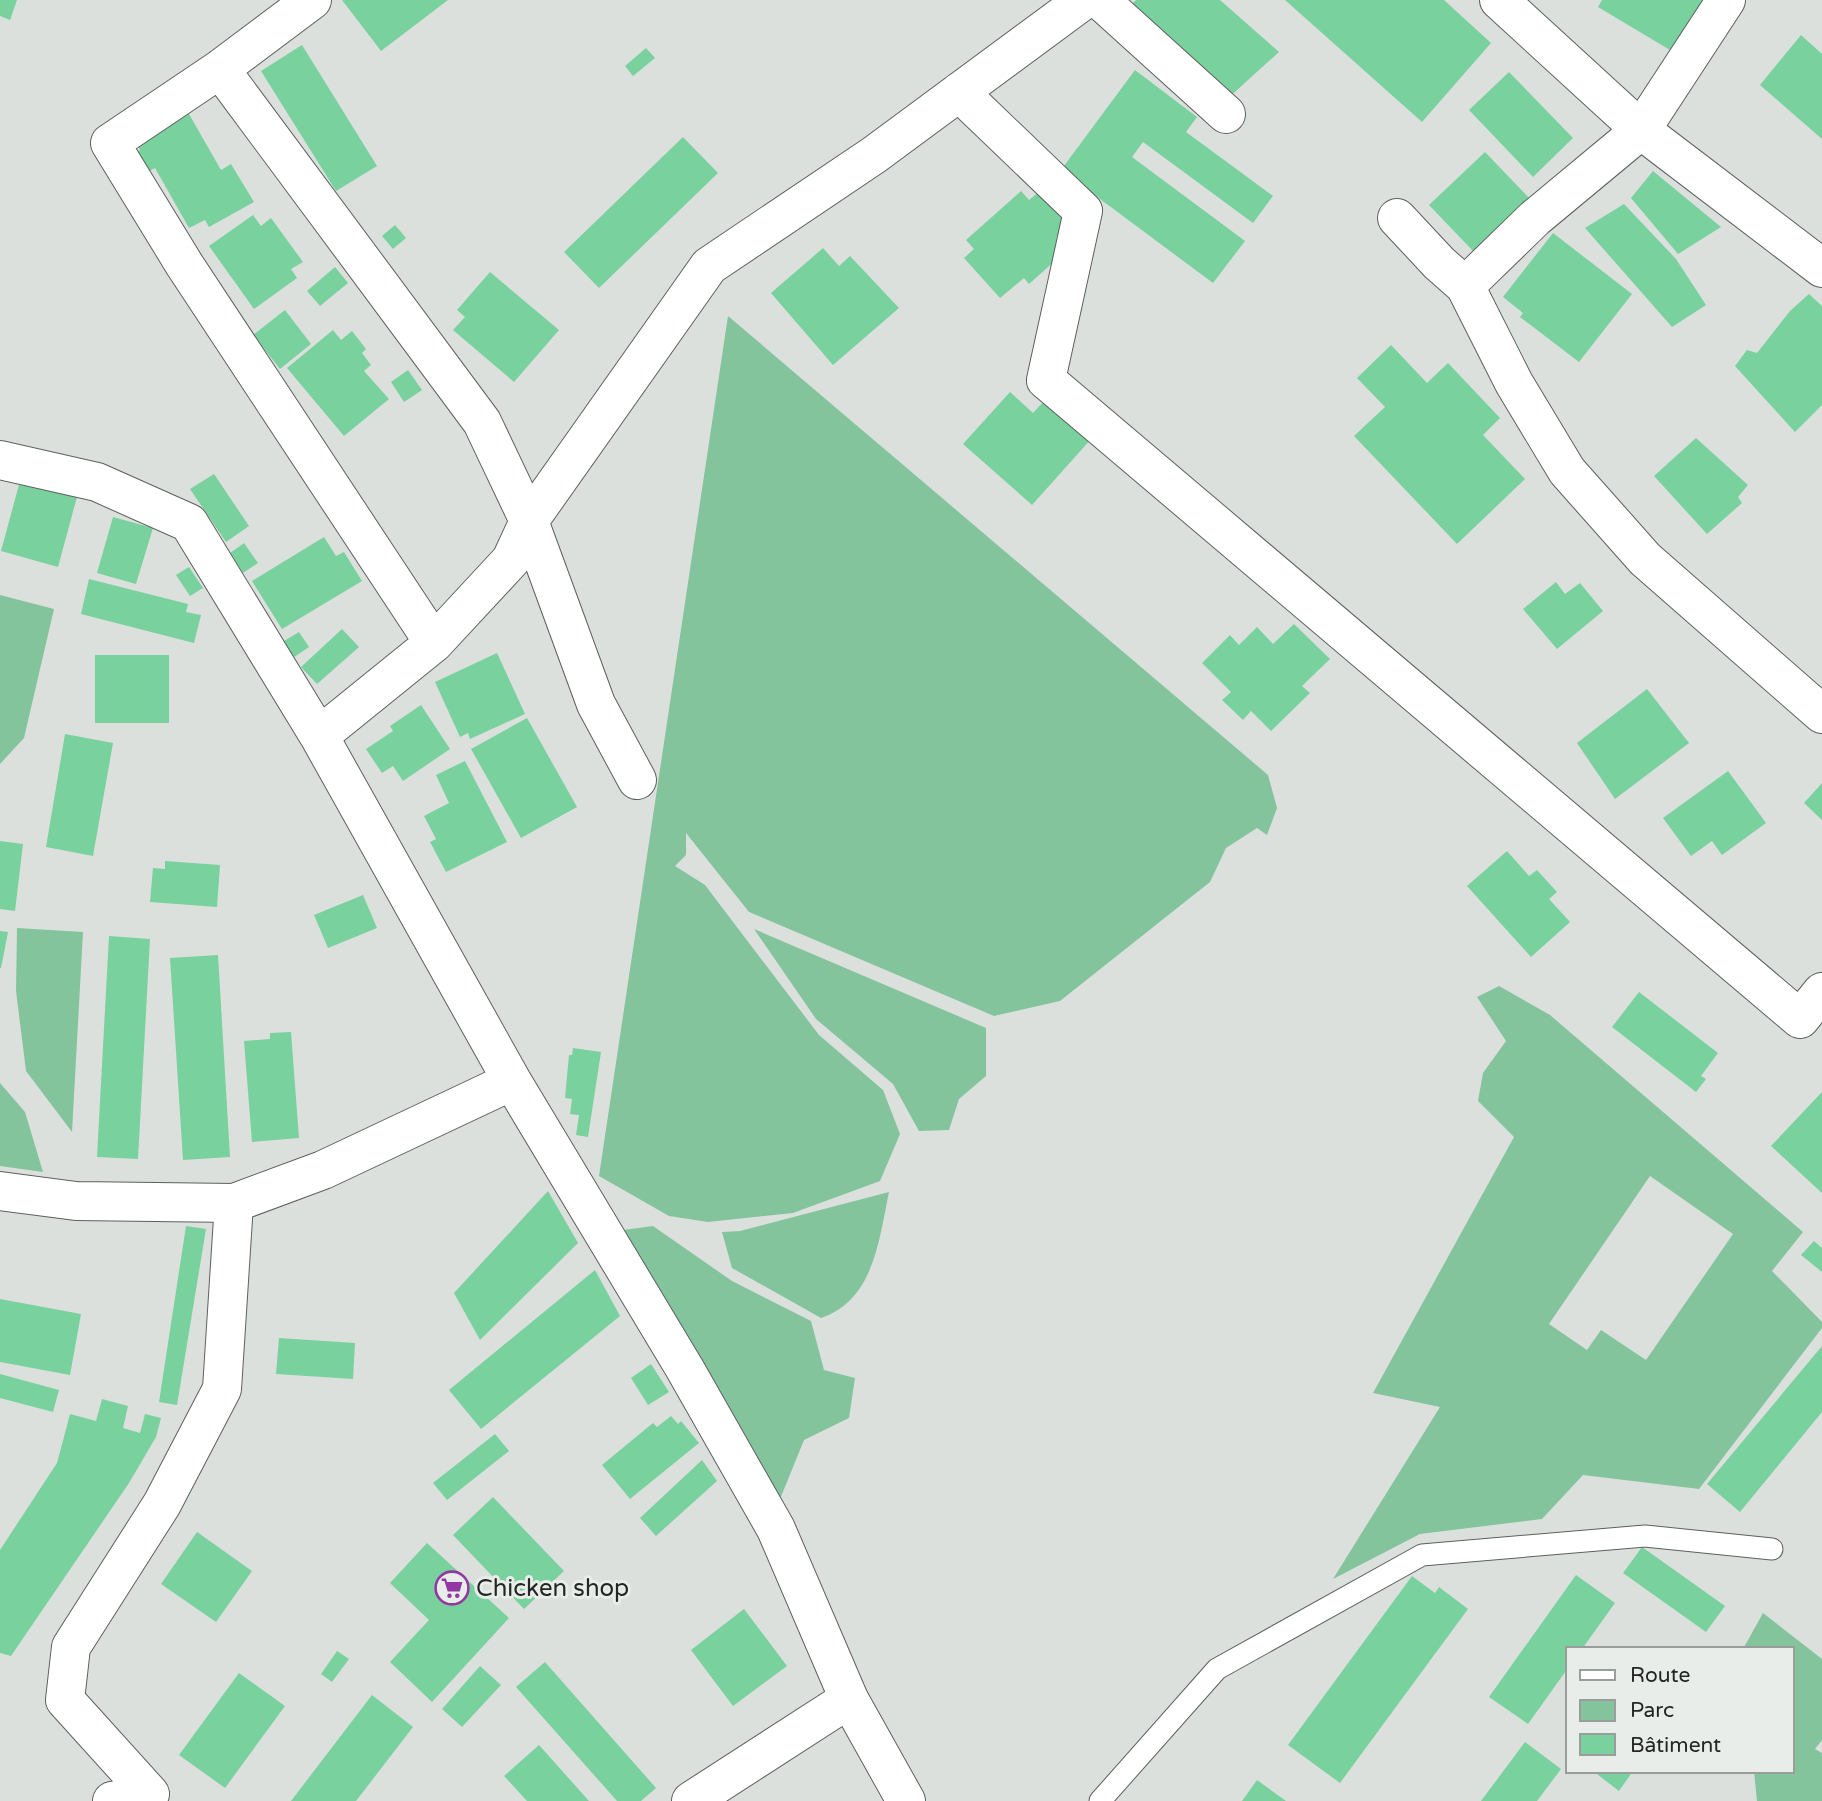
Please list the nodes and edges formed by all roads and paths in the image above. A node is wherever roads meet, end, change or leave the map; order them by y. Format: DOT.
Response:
graph roads {
  1 [pos="312,0"];
  2 [pos="1084,0"];
  3 [pos="1100,0"];
  4 [pos="1499,0"];
  5 [pos="1726,0"];
  6 [pos="220,69"];
  7 [pos="959,92"];
  8 [pos="1226,114"];
  9 [pos="1641,130"];
  10 [pos="1397,218"];
  11 [pos="1822,268"];
  12 [pos="1465,286"];
  13 [pos="0,460"];
  14 [pos="529,521"];
  15 [pos="434,643"];
  16 [pos="1822,714"];
  17 [pos="319,736"];
  18 [pos="638,780"];
  19 [pos="1822,992"];
  20 [pos="512,1081"];
  21 [pos="0,1191"];
  22 [pos="234,1203"];
  23 [pos="1772,1549"];
  24 [pos="849,1699"];
  25 [pos="154,1797"];
  26 [pos="112,1801"];
  27 [pos="691,1801"];
  28 [pos="906,1801"];
  29 [pos="1100,1801"];
  1 -- 6 [label="street"];
  2 -- 7 [label="street"];
  3 -- 8 [label="street"];
  4 -- 9 [label="street"];
  5 -- 9 [label="street"];
  6 -- 14 [label="street"];
  6 -- 15 [label="street"];
  7 -- 14 [label="street"];
  7 -- 19 [label="street"];
  9 -- 11 [label="street"];
  9 -- 12 [label="street"];
  10 -- 12 [label="street"];
  12 -- 16 [label="street"];
  13 -- 17 [label="street"];
  14 -- 15 [label="street"];
  14 -- 18 [label="street"];
  15 -- 17 [label="street"];
  17 -- 20 [label="street"];
  20 -- 22 [label="street"];
  20 -- 24 [label="street"];
  21 -- 22 [label="street"];
  22 -- 25 [label="street"];
  23 -- 29 [label="lane"];
  24 -- 27 [label="street"];
  24 -- 28 [label="street"];
  25 -- 26 [label="street"];
}
